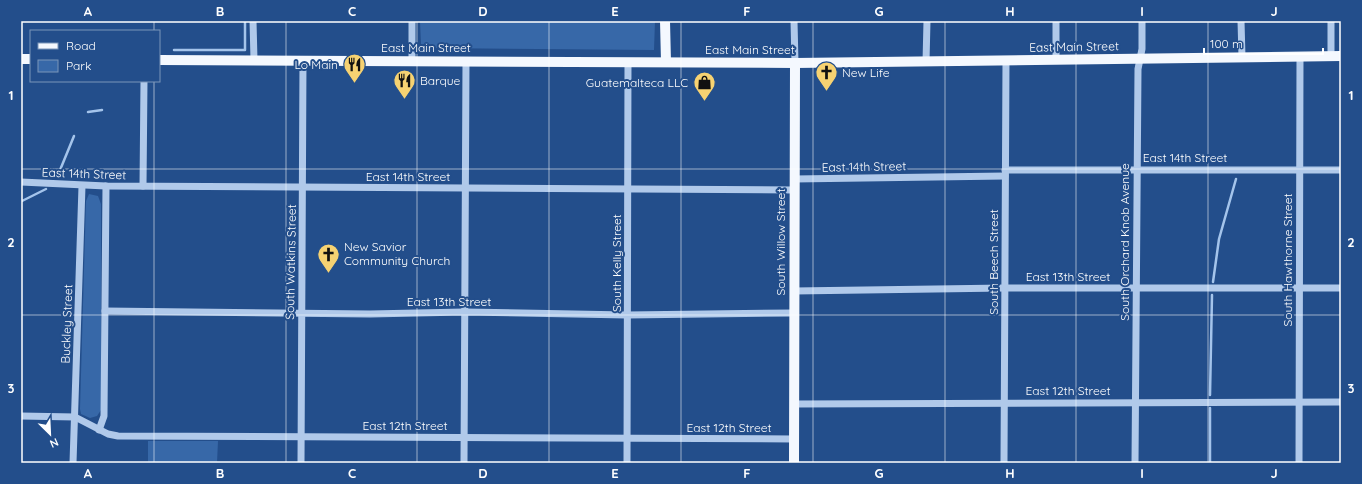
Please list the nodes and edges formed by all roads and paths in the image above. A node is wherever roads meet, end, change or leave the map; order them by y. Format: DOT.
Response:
graph roads {
  1 [pos="253,21"];
  2 [pos="412,21"];
  3 [pos="665,21"];
  4 [pos="794,21"];
  5 [pos="927,21"];
  6 [pos="1056,21"];
  7 [pos="1142,21"];
  8 [pos="1242,21"];
  9 [pos="1331,21"];
  10 [pos="1336,56"];
  11 [pos="1242,57"];
  12 [pos="1300,57"];
  13 [pos="1140,59"];
  14 [pos="160,60"];
  15 [pos="254,60"];
  16 [pos="303,60"];
  17 [pos="1006,60"];
  18 [pos="1056,60"];
  19 [pos="412,61"];
  20 [pos="466,61"];
  21 [pos="628,62"];
  22 [pos="666,62"];
  23 [pos="926,62"];
  24 [pos="795,64"];
  25 [pos="144,82"];
  26 [pos="1136,169"];
  27 [pos="1299,170"];
  28 [pos="1341,170"];
  29 [pos="1005,173"];
  30 [pos="794,179"];
  31 [pos="21,182"];
  32 [pos="82,186"];
  33 [pos="106,186"];
  34 [pos="143,186"];
  35 [pos="303,187"];
  36 [pos="465,188"];
  37 [pos="628,189"];
  38 [pos="794,190"];
  39 [pos="1005,288"];
  40 [pos="1135,288"];
  41 [pos="1299,288"];
  42 [pos="1341,288"];
  43 [pos="794,291"];
  44 [pos="105,311"];
  45 [pos="464,312"];
  46 [pos="302,313"];
  47 [pos="793,313"];
  48 [pos="627,316"];
  49 [pos="1299,401"];
  50 [pos="1004,402"];
  51 [pos="1135,402"];
  52 [pos="1341,402"];
  53 [pos="794,404"];
  54 [pos="21,416"];
  55 [pos="75,417"];
  56 [pos="99,430"];
  57 [pos="301,437"];
  58 [pos="464,437"];
  59 [pos="627,439"];
  60 [pos="794,439"];
  61 [pos="73,463"];
  62 [pos="301,463"];
  63 [pos="464,463"];
  64 [pos="627,463"];
  65 [pos="794,463"];
  66 [pos="1004,463"];
  67 [pos="1135,463"];
  68 [pos="1299,463"];
  1 -- 15 [label="street"];
  2 -- 19 [label="street"];
  3 -- 22 [label="main road"];
  4 -- 24 [label="street, South Willow Street"];
  5 -- 23 [label="street"];
  6 -- 18 [label="street"];
  7 -- 13 [label="street, South Orchard Knob Avenue"];
  8 -- 11 [label="street"];
  9 -- 10 [label="street"];
  10 -- 12 [label="main road, East Main Street"];
  11 -- 12 [label="main road, East Main Street"];
  11 -- 13 [label="main road, East Main Street"];
  12 -- 27 [label="street, South Hawthorne Street"];
  13 -- 18 [label="main road, East Main Street"];
  13 -- 26 [label="street, South Orchard Knob Avenue"];
  14 -- 15 [label="main road, East Main Street"];
  15 -- 16 [label="main road, East Main Street"];
  16 -- 19 [label="main road, East Main Street"];
  16 -- 35 [label="street, South Watkins Street"];
  17 -- 18 [label="main road, East Main Street"];
  17 -- 23 [label="main road, East Main Street"];
  17 -- 29 [label="street, South Beech Street"];
  19 -- 20 [label="main road, East Main Street"];
  20 -- 21 [label="main road, East Main Street"];
  20 -- 36 [label="street"];
  21 -- 22 [label="main road, East Main Street"];
  21 -- 37 [label="street, South Kelly Street"];
  22 -- 24 [label="main road, East Main Street"];
  23 -- 24 [label="main road, East Main Street"];
  24 -- 30 [label="main road, South Willow Street"];
  25 -- 34 [label="street"];
  26 -- 27 [label="street, East 14th Street"];
  26 -- 29 [label="street, East 14th Street"];
  26 -- 40 [label="street, South Orchard Knob Avenue"];
  27 -- 28 [label="street, East 14th Street"];
  27 -- 41 [label="street, South Hawthorne Street"];
  29 -- 30 [label="street, East 14th Street"];
  29 -- 39 [label="street, South Beech Street"];
  30 -- 38 [label="main road, South Willow Street"];
  31 -- 32 [label="street, East 14th Street"];
  32 -- 33 [label="street, East 14th Street"];
  32 -- 55 [label="street, Buckley Street"];
  33 -- 34 [label="street, East 14th Street"];
  33 -- 44 [label="street"];
  34 -- 35 [label="street, East 14th Street"];
  35 -- 36 [label="street, East 14th Street"];
  35 -- 46 [label="street, South Watkins Street"];
  36 -- 37 [label="street, East 14th Street"];
  36 -- 45 [label="street"];
  37 -- 38 [label="street, East 14th Street"];
  37 -- 48 [label="street, South Kelly Street"];
  38 -- 43 [label="main road, South Willow Street"];
  39 -- 40 [label="street, East 13th Street"];
  39 -- 43 [label="street, East 13th Street"];
  39 -- 50 [label="street, South Beech Street"];
  40 -- 41 [label="street, East 13th Street"];
  40 -- 51 [label="street, South Orchard Knob Avenue"];
  41 -- 42 [label="street, East 13th Street"];
  41 -- 49 [label="street, South Hawthorne Street"];
  43 -- 47 [label="main road, South Willow Street"];
  44 -- 46 [label="street, East 13th Street"];
  44 -- 56 [label="street"];
  45 -- 46 [label="street, East 13th Street"];
  45 -- 48 [label="street, East 13th Street"];
  45 -- 58 [label="street"];
  46 -- 57 [label="street, South Watkins Street"];
  47 -- 48 [label="street, East 13th Street"];
  47 -- 53 [label="main road, South Willow Street"];
  48 -- 59 [label="street, South Kelly Street"];
  49 -- 51 [label="street, East 12th Street"];
  49 -- 52 [label="street, East 12th Street"];
  49 -- 68 [label="street, South Hawthorne Street"];
  50 -- 51 [label="street, East 12th Street"];
  50 -- 53 [label="street, East 12th Street"];
  50 -- 66 [label="street, South Beech Street"];
  51 -- 67 [label="street, South Orchard Knob Avenue"];
  53 -- 60 [label="main road, South Willow Street"];
  54 -- 55 [label="street, East 12th Street"];
  55 -- 56 [label="street, East 12th Street"];
  55 -- 61 [label="street, Buckley Street"];
  56 -- 57 [label="street, East 12th Street"];
  57 -- 58 [label="street, East 12th Street"];
  57 -- 62 [label="street, South Watkins Street"];
  58 -- 59 [label="street, East 12th Street"];
  58 -- 63 [label="street"];
  59 -- 60 [label="street, East 12th Street"];
  59 -- 64 [label="street, South Kelly Street"];
  60 -- 65 [label="main road, South Willow Street"];
}
